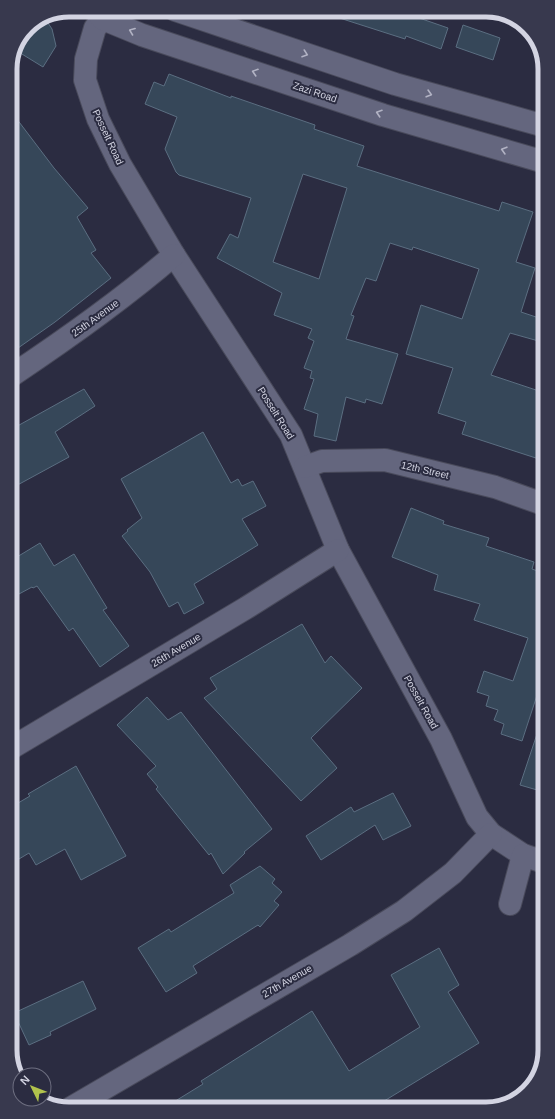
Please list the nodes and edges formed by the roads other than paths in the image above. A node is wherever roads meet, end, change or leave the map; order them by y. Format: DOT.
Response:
graph roads {
  1 [pos="101,17"];
  2 [pos="110,17"];
  3 [pos="196,17"];
  4 [pos="538,124"];
  5 [pos="538,160"];
  6 [pos="174,255"];
  7 [pos="17,372"];
  8 [pos="305,467"];
  9 [pos="538,502"];
  10 [pos="338,550"];
  11 [pos="17,745"];
  12 [pos="491,834"];
  13 [pos="523,855"];
  14 [pos="538,860"];
  15 [pos="510,904"];
  16 [pos="81,1102"];
  1 -- 6 [label="street, Posselt Road"];
  5 -- 2 [label="street, Zazi Road, one-way"];
  3 -- 4 [label="street, one-way"];
  6 -- 7 [label="street, 25th Avenue"];
  6 -- 8 [label="street, Posselt Road"];
  8 -- 9 [label="street, 12th Street"];
  8 -- 10 [label="street, Posselt Road"];
  10 -- 11 [label="street, 26th Avenue"];
  10 -- 12 [label="street, Posselt Road"];
  12 -- 13 [label="street, Posselt Road"];
  12 -- 16 [label="street, 27th Avenue"];
  13 -- 14 [label="street, Posselt Road"];
  13 -- 15 [label="street"];
}
